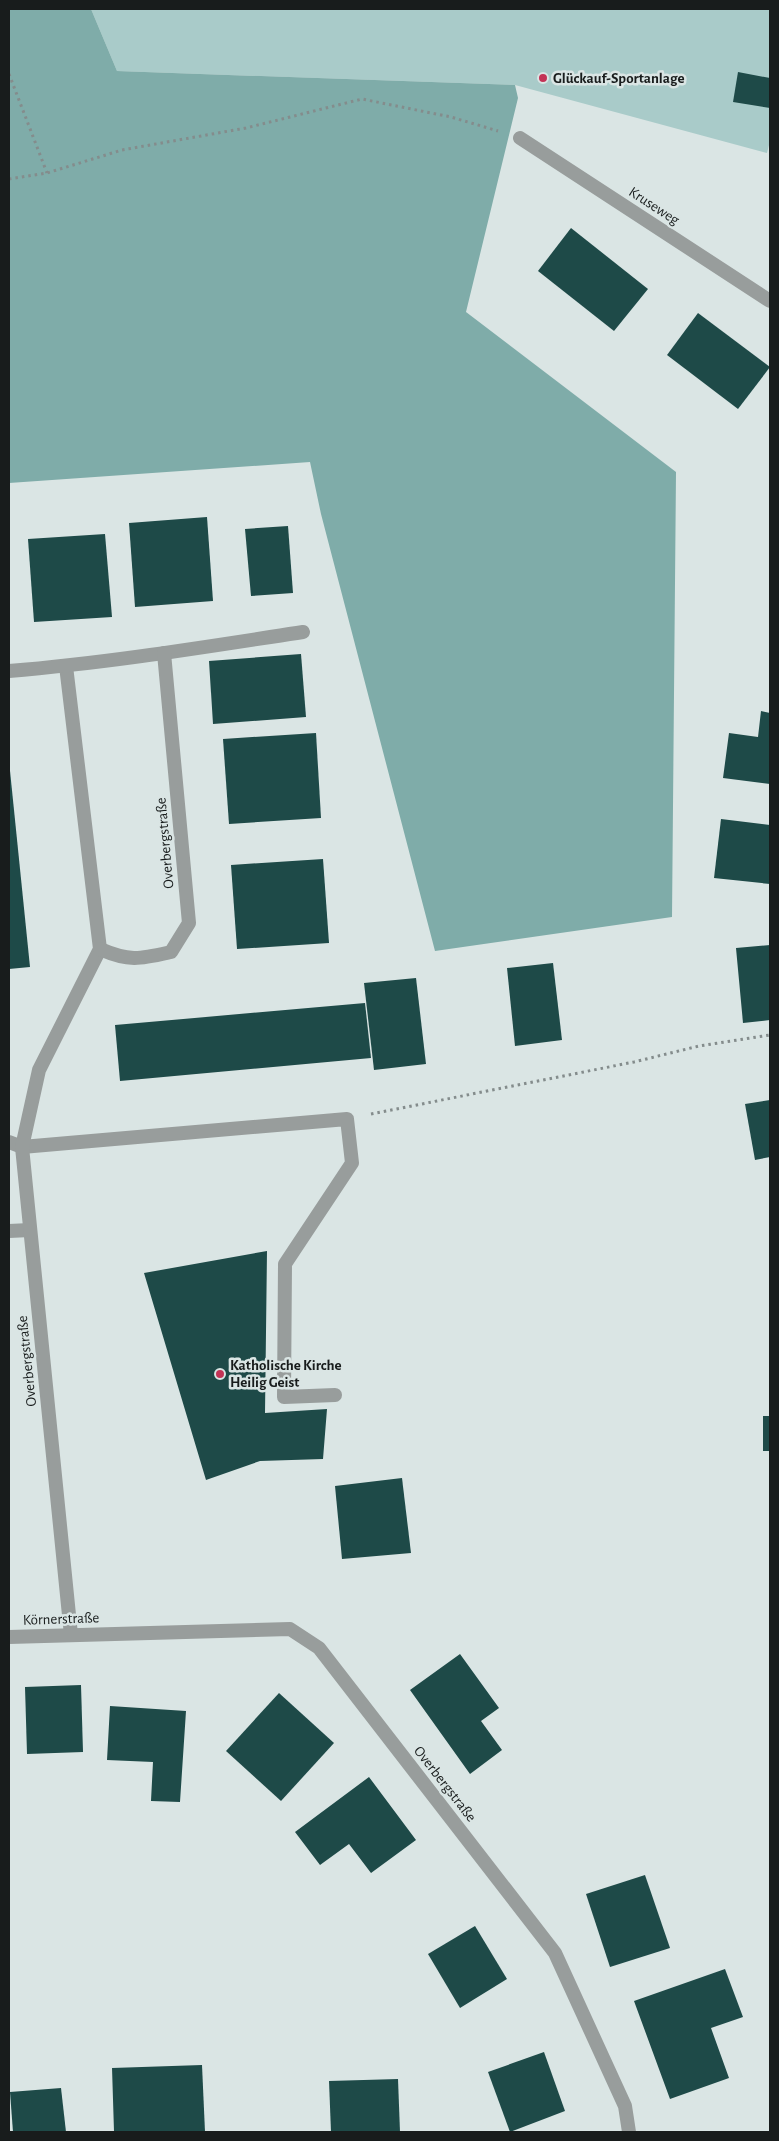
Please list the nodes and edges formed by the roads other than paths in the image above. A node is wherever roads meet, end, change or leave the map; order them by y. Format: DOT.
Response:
graph roads {
  1 [pos="520,138"];
  2 [pos="770,301"];
  3 [pos="303,632"];
  4 [pos="164,653"];
  5 [pos="66,666"];
  6 [pos="9,671"];
  7 [pos="100,949"];
  8 [pos="9,1142"];
  9 [pos="22,1147"];
  10 [pos="30,1230"];
  11 [pos="9,1231"];
  12 [pos="335,1395"];
  13 [pos="114,1633"];
  14 [pos="71,1635"];
  15 [pos="9,1637"];
  16 [pos="629,2132"];
  1 -- 2 [label="street, Kruseweg"];
  3 -- 4 [label="street"];
  4 -- 5 [label="street"];
  4 -- 7 [label="street, Overbergstraße"];
  5 -- 6 [label="street"];
  5 -- 7 [label="street"];
  7 -- 9 [label="street, Overbergstraße"];
  8 -- 9 [label="street"];
  9 -- 10 [label="street, Overbergstraße"];
  9 -- 12 [label="street"];
  10 -- 11 [label="street"];
  10 -- 14 [label="street, Overbergstraße"];
  13 -- 14 [label="street, Körnerstraße"];
  13 -- 16 [label="street, Overbergstraße"];
  14 -- 15 [label="street, Körnerstraße"];
}
